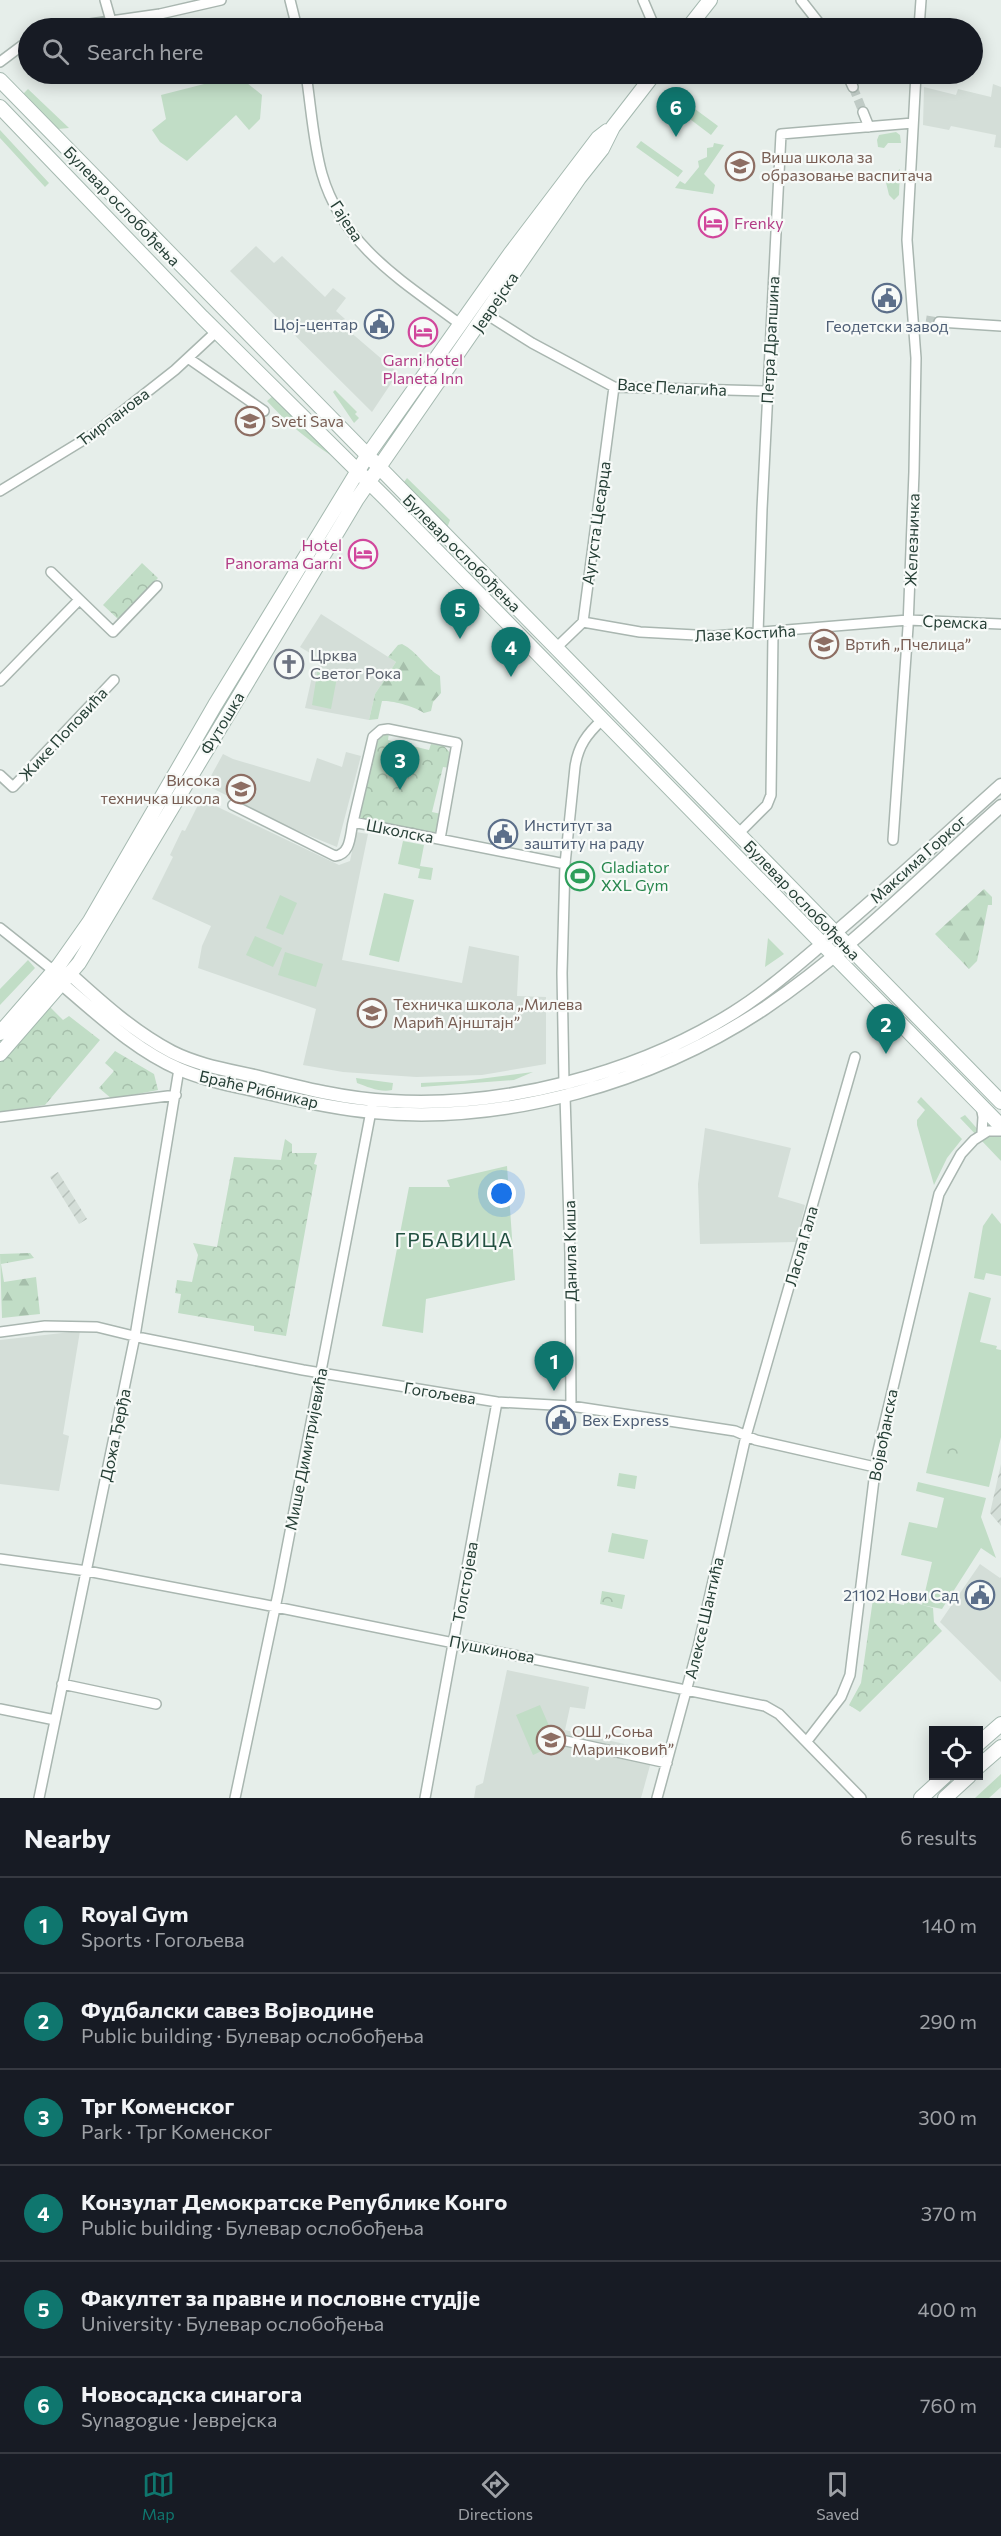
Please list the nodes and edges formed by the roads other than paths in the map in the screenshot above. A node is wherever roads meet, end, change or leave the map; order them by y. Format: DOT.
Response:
graph roads {
  1 [pos="105,0"];
  2 [pos="221,0"];
  3 [pos="290,0"];
  4 [pos="643,0"];
  5 [pos="710,0"];
  6 [pos="801,0"];
  7 [pos="921,0"];
  8 [pos="110,18"];
  9 [pos="130,18"];
  10 [pos="294,18"];
  11 [pos="651,18"];
  12 [pos="696,18"];
  13 [pos="816,18"];
  14 [pos="920,18"];
  15 [pos="18,48"];
  16 [pos="0,62"];
  17 [pos="0,80"];
  18 [pos="308,84"];
  19 [pos="646,84"];
  20 [pos="852,84"];
  21 [pos="915,84"];
  22 [pos="853,87"];
  23 [pos="0,107"];
  24 [pos="863,112"];
  25 [pos="913,123"];
  26 [pos="613,127"];
  27 [pos="869,127"];
  28 [pos="486,314"];
  29 [pos="914,320"];
  30 [pos="926,320"];
  31 [pos="939,322"];
  32 [pos="460,324"];
  33 [pos="1001,327"];
  34 [pos="217,331"];
  35 [pos="188,358"];
  36 [pos="614,387"];
  37 [pos="768,391"];
  38 [pos="264,411"];
  39 [pos="362,463"];
  40 [pos="374,475"];
  41 [pos="0,491"];
  42 [pos="51,572"];
  43 [pos="157,586"];
  44 [pos="79,600"];
  45 [pos="908,620"];
  46 [pos="583,622"];
  47 [pos="1001,624"];
  48 [pos="773,633"];
  49 [pos="758,634"];
  50 [pos="556,648"];
  51 [pos="114,680"];
  52 [pos="0,681"];
  53 [pos="602,720"];
  54 [pos="0,775"];
  55 [pos="1001,785"];
  56 [pos="233,805"];
  57 [pos="1001,806"];
  58 [pos="353,822"];
  59 [pos="738,834"];
  60 [pos="440,839"];
  61 [pos="893,840"];
  62 [pos="565,864"];
  63 [pos="0,928"];
  64 [pos="835,933"];
  65 [pos="822,944"];
  66 [pos="847,946"];
  67 [pos="834,957"];
  68 [pos="54,971"];
  69 [pos="66,979"];
  70 [pos="0,1033"];
  71 [pos="0,1054"];
  72 [pos="855,1057"];
  73 [pos="179,1069"];
  74 [pos="564,1083"];
  75 [pos="176,1095"];
  76 [pos="565,1096"];
  77 [pos="1001,1102"];
  78 [pos="372,1106"];
  79 [pos="981,1107"];
  80 [pos="0,1118"];
  81 [pos="1001,1126"];
  82 [pos="1001,1131"];
  83 [pos="981,1133"];
  84 [pos="0,1332"];
  85 [pos="135,1336"];
  86 [pos="321,1373"];
  87 [pos="497,1402"];
  88 [pos="570,1406"];
  89 [pos="746,1436"];
  90 [pos="875,1467"];
  91 [pos="0,1559"];
  92 [pos="87,1571"];
  93 [pos="275,1606"];
  94 [pos="454,1641"];
  95 [pos="62,1684"];
  96 [pos="688,1688"];
  97 [pos="156,1704"];
  98 [pos="0,1709"];
  99 [pos="55,1720"];
  100 [pos="1001,1724"];
  101 [pos="983,1740"];
  102 [pos="566,1741"];
  103 [pos="807,1742"];
  104 [pos="1001,1747"];
  105 [pos="667,1763"];
  106 [pos="983,1763"];
  107 [pos="941,1780"];
  108 [pos="965,1780"];
  109 [pos="39,1798"];
  110 [pos="235,1798"];
  111 [pos="425,1798"];
  112 [pos="657,1798"];
  113 [pos="861,1798"];
  114 [pos="921,1798"];
  115 [pos="945,1798"];
  1 -- 8 [label="street"];
  2 -- 9 [label="street"];
  3 -- 10 [label="street"];
  4 -- 11 [label="street"];
  5 -- 12 [label="main road"];
  6 -- 13 [label="street"];
  7 -- 14 [label="street"];
  15 -- 16 [label="street"];
  17 -- 39 [label="main road, Булевар ослобођења"];
  18 -- 32 [label="street, Гајева"];
  19 -- 26 [label="main road, Јеврејска"];
  20 -- 22 [label="street"];
  21 -- 25 [label="street, Железничка"];
  23 -- 34 [label="main road, Булевар ослобођења"];
  24 -- 27 [label="street"];
  25 -- 27 [label="street"];
  25 -- 29 [label="street, Железничка"];
  26 -- 28 [label="main road, Јеврејска"];
  26 -- 32 [label="main road, Јеврејска"];
  27 -- 37 [label="street, Петра Драпшина"];
  28 -- 36 [label="street, Васе Пелагића"];
  28 -- 40 [label="main road, Јеврејска"];
  29 -- 30 [label="street"];
  29 -- 45 [label="street, Железничка"];
  31 -- 33 [label="street"];
  32 -- 39 [label="main road, Јеврејска"];
  34 -- 35 [label="street, Ћирпанова"];
  34 -- 39 [label="main road, Булевар ослобођења"];
  35 -- 38 [label="street"];
  35 -- 41 [label="street, Ћирпанова"];
  36 -- 37 [label="street, Васе Пелагића"];
  36 -- 46 [label="street, Аугуста Цесарца"];
  37 -- 49 [label="street, Петра Драпшина"];
  39 -- 40 [label="main road, Булевар ослобођења"];
  39 -- 68 [label="main road, Футошка"];
  40 -- 50 [label="main road, Булевар ослобођења"];
  40 -- 53 [label="main road, Булевар ослобођења"];
  40 -- 69 [label="main road, Футошка"];
  42 -- 44 [label="street"];
  43 -- 44 [label="street"];
  44 -- 52 [label="street"];
  45 -- 47 [label="street, Сремска"];
  45 -- 48 [label="street, Лазе Костића"];
  45 -- 61 [label="street, Железничка"];
  46 -- 49 [label="street, Лазе Костића"];
  46 -- 50 [label="street"];
  48 -- 49 [label="street, Лазе Костића"];
  48 -- 59 [label="street"];
  50 -- 59 [label="main road, Булевар ослобођења"];
  51 -- 54 [label="street, Жике Поповића"];
  53 -- 62 [label="street"];
  53 -- 65 [label="main road, Булевар ослобођења"];
  55 -- 64 [label="street, Максима Горког"];
  56 -- 58 [label="street, Школска"];
  57 -- 66 [label="street, Максима Горког"];
  58 -- 60 [label="street, Школска"];
  58 -- 60 [label="street"];
  59 -- 64 [label="main road, Булевар ослобођења"];
  60 -- 62 [label="street, Школска"];
  62 -- 74 [label="street"];
  63 -- 68 [label="street"];
  64 -- 65 [label="street, Максима Горког"];
  64 -- 66 [label="main road, Булевар ослобођења"];
  65 -- 67 [label="main road, Булевар ослобођења"];
  65 -- 74 [label="street, Браће Рибникар"];
  66 -- 67 [label="street, Максима Горког"];
  66 -- 77 [label="main road, Булевар ослобођења"];
  67 -- 76 [label="street, Браће Рибникар"];
  67 -- 79 [label="main road, Булевар ослобођења"];
  68 -- 69 [label="street, Браће Рибникар"];
  68 -- 70 [label="main road, Футошка"];
  69 -- 71 [label="main road, Футошка"];
  69 -- 73 [label="street, Браће Рибникар"];
  69 -- 78 [label="street, Браће Рибникар"];
  72 -- 89 [label="street, Ласла Гала"];
  73 -- 75 [label="street, Дожа Ђерђа"];
  73 -- 78 [label="street, Браће Рибникар"];
  74 -- 78 [label="street, Браће Рибникар"];
  75 -- 80 [label="street, Браће Рибникар"];
  75 -- 85 [label="street, Дожа Ђерђа"];
  76 -- 78 [label="street, Браће Рибникар"];
  76 -- 88 [label="street, Данила Киша"];
  78 -- 86 [label="street, Мише Димитријевића"];
  79 -- 81 [label="main road, Булевар ослобођења"];
  79 -- 83 [label="street"];
  82 -- 83 [label="street"];
  83 -- 90 [label="street, Војвођанска"];
  84 -- 85 [label="street, Гогољева"];
  85 -- 86 [label="street, Гогољева"];
  85 -- 92 [label="street, Дожа Ђерђа"];
  86 -- 87 [label="street, Гогољева"];
  86 -- 93 [label="street, Мише Димитријевића"];
  87 -- 88 [label="street, Гогољева"];
  87 -- 94 [label="street, Толстојева"];
  88 -- 89 [label="street, Гогољева"];
  89 -- 90 [label="street, Гогољева"];
  89 -- 96 [label="street, Алексе Шантића"];
  90 -- 103 [label="street, Војвођанска"];
  91 -- 92 [label="street, Пушкинова"];
  92 -- 93 [label="street, Пушкинова"];
  92 -- 95 [label="street, Дожа Ђерђа"];
  93 -- 94 [label="street, Пушкинова"];
  93 -- 110 [label="street, Мише Димитријевића"];
  94 -- 96 [label="street, Пушкинова"];
  94 -- 111 [label="street, Толстојева"];
  95 -- 97 [label="street"];
  95 -- 99 [label="street, Дожа Ђерђа"];
  96 -- 103 [label="street, Пушкинова"];
  96 -- 105 [label="street, Алексе Шантића"];
  98 -- 99 [label="street"];
  99 -- 109 [label="street, Дожа Ђерђа"];
  100 -- 101 [label="main road"];
  102 -- 105 [label="street"];
  103 -- 113 [label="street, Пушкинова"];
  104 -- 106 [label="main road"];
  105 -- 112 [label="street, Алексе Шантића"];
  107 -- 114 [label="main road"];
  108 -- 115 [label="main road"];
}
